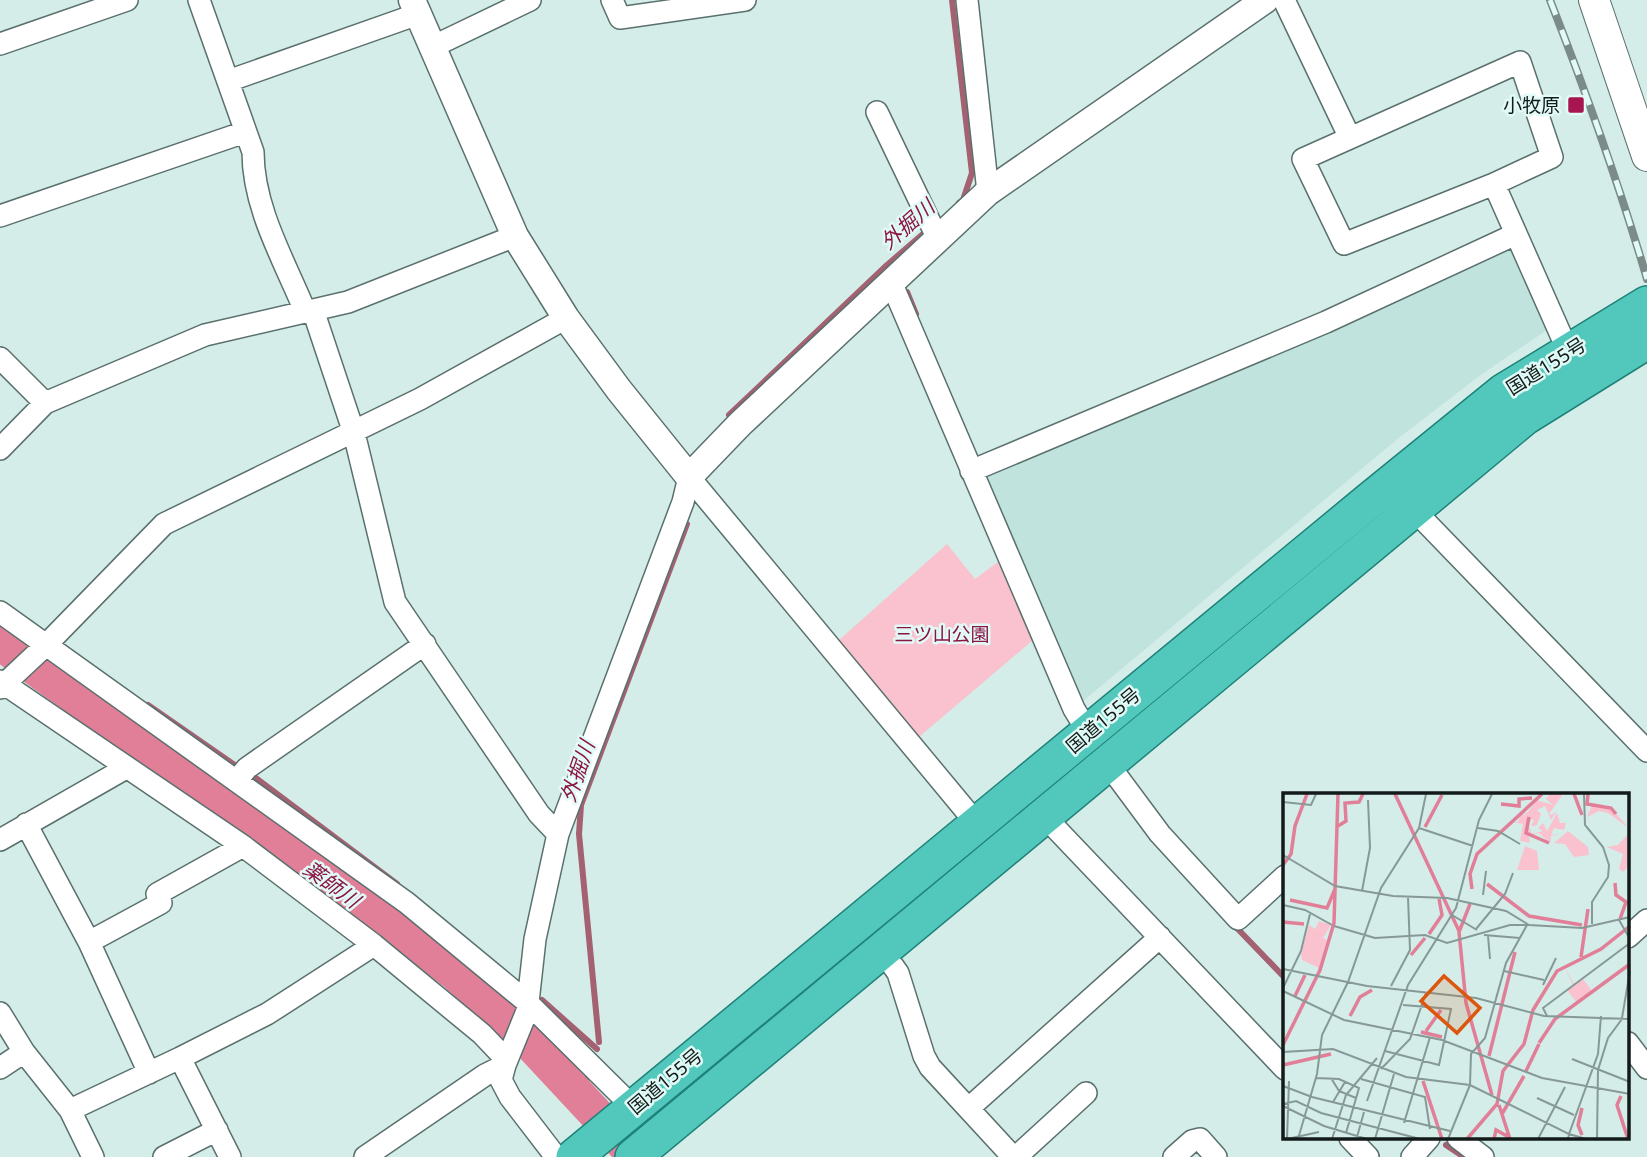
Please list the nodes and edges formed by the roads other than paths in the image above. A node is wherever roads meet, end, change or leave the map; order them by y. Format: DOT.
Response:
graph roads {
  1 [pos="127,0"];
  2 [pos="199,0"];
  3 [pos="530,0"];
  4 [pos="612,0"];
  5 [pos="745,0"];
  6 [pos="967,0"];
  7 [pos="1265,0"];
  8 [pos="1284,0"];
  9 [pos="1594,0"];
  10 [pos="415,7"];
  11 [pos="0,44"];
  12 [pos="432,47"];
  13 [pos="228,81"];
  14 [pos="877,111"];
  15 [pos="246,132"];
  16 [pos="1350,138"];
  17 [pos="1647,156"];
  18 [pos="1494,184"];
  19 [pos="988,192"];
  20 [pos="0,216"];
  21 [pos="1516,234"];
  22 [pos="515,236"];
  23 [pos="938,239"];
  24 [pos="891,282"];
  25 [pos="1647,304"];
  26 [pos="309,311"];
  27 [pos="566,317"];
  28 [pos="1647,341"];
  29 [pos="1568,351"];
  30 [pos="0,358"];
  31 [pos="45,403"];
  32 [pos="354,433"];
  33 [pos="0,449"];
  34 [pos="971,471"];
  35 [pos="689,477"];
  36 [pos="1413,509"];
  37 [pos="0,612"];
  38 [pos="46,645"];
  39 [pos="425,645"];
  40 [pos="4,683"];
  41 [pos="1088,732"];
  42 [pos="1647,751"];
  43 [pos="1108,764"];
  44 [pos="126,768"];
  45 [pos="237,780"];
  46 [pos="1044,816"];
  47 [pos="26,824"];
  48 [pos="977,824"];
  49 [pos="558,834"];
  50 [pos="0,840"];
  51 [pos="243,846"];
  52 [pos="1283,878"];
  53 [pos="1647,920"];
  54 [pos="1630,935"];
  55 [pos="1160,937"];
  56 [pos="89,942"];
  57 [pos="374,945"];
  58 [pos="892,966"];
  59 [pos="528,1007"];
  60 [pos="0,1013"];
  61 [pos="1630,1046"];
  62 [pos="23,1052"];
  63 [pos="180,1058"];
  64 [pos="508,1059"];
  65 [pos="1283,1067"];
  66 [pos="0,1068"];
  67 [pos="1647,1068"];
  68 [pos="149,1073"];
  69 [pos="1086,1093"];
  70 [pos="634,1107"];
  71 [pos="969,1108"];
  72 [pos="71,1110"];
  73 [pos="217,1130"];
  74 [pos="1352,1140"];
  75 [pos="1427,1140"];
  76 [pos="1461,1140"];
  77 [pos="93,1157"];
  78 [pos="164,1157"];
  79 [pos="230,1157"];
  80 [pos="365,1157"];
  81 [pos="556,1157"];
  82 [pos="574,1157"];
  83 [pos="633,1157"];
  84 [pos="1014,1157"];
  85 [pos="1174,1157"];
  86 [pos="1216,1157"];
  87 [pos="1368,1157"];
  88 [pos="1412,1157"];
  89 [pos="1483,1157"];
  1 -- 11 [label="street"];
  2 -- 13 [label="street"];
  3 -- 12 [label="street"];
  4 -- 5 [label="street"];
  6 -- 19 [label="street"];
  7 -- 19 [label="street"];
  8 -- 16 [label="street"];
  9 -- 17 [label="main road"];
  10 -- 12 [label="street"];
  10 -- 13 [label="street"];
  12 -- 22 [label="street"];
  13 -- 15 [label="street"];
  14 -- 23 [label="street"];
  15 -- 20 [label="street"];
  15 -- 26 [label="street"];
  16 -- 18 [label="street"];
  16 -- 18 [label="street"];
  18 -- 21 [label="street"];
  19 -- 23 [label="street"];
  21 -- 29 [label="street"];
  21 -- 34 [label="street"];
  22 -- 26 [label="street"];
  22 -- 27 [label="street"];
  23 -- 24 [label="street"];
  24 -- 34 [label="street"];
  24 -- 35 [label="street"];
  25 -- 29 [label="highway, 国道155号"];
  26 -- 31 [label="street"];
  26 -- 32 [label="street"];
  27 -- 32 [label="street"];
  27 -- 35 [label="street"];
  28 -- 36 [label="highway, 国道155号"];
  29 -- 41 [label="highway, 国道155号"];
  30 -- 31 [label="street"];
  31 -- 33 [label="street"];
  32 -- 38 [label="street"];
  32 -- 39 [label="street"];
  34 -- 41 [label="street"];
  35 -- 48 [label="street"];
  35 -- 49 [label="street"];
  36 -- 42 [label="street"];
  36 -- 43 [label="highway, 国道155号"];
  37 -- 38 [label="street"];
  38 -- 40 [label="street"];
  38 -- 45 [label="street"];
  39 -- 45 [label="street"];
  39 -- 49 [label="street"];
  40 -- 44 [label="street"];
  41 -- 48 [label="highway, 国道155号"];
  43 -- 46 [label="highway, 国道155号"];
  43 -- 52 [label="street"];
  44 -- 47 [label="street"];
  44 -- 51 [label="street"];
  45 -- 59 [label="street"];
  46 -- 55 [label="street"];
  46 -- 83 [label="highway, 国道155号"];
  47 -- 50 [label="street"];
  47 -- 56 [label="street"];
  48 -- 70 [label="highway, 国道155号"];
  49 -- 59 [label="street"];
  51 -- 56 [label="street"];
  51 -- 57 [label="street"];
  53 -- 54 [label="street"];
  55 -- 65 [label="street"];
  55 -- 71 [label="street"];
  56 -- 68 [label="street"];
  57 -- 63 [label="street"];
  57 -- 64 [label="street"];
  58 -- 71 [label="street"];
  59 -- 64 [label="street"];
  59 -- 70 [label="street"];
  60 -- 62 [label="street"];
  61 -- 67 [label="street"];
  62 -- 66 [label="street"];
  62 -- 72 [label="street"];
  63 -- 68 [label="street"];
  63 -- 73 [label="street"];
  64 -- 80 [label="street"];
  64 -- 81 [label="street"];
  68 -- 72 [label="street"];
  69 -- 84 [label="street"];
  70 -- 82 [label="highway, 国道155号"];
  71 -- 84 [label="street"];
  72 -- 77 [label="street"];
  73 -- 78 [label="street"];
  73 -- 79 [label="street"];
  74 -- 87 [label="street"];
  75 -- 88 [label="street"];
  76 -- 89 [label="street"];
  85 -- 86 [label="street"];
}
